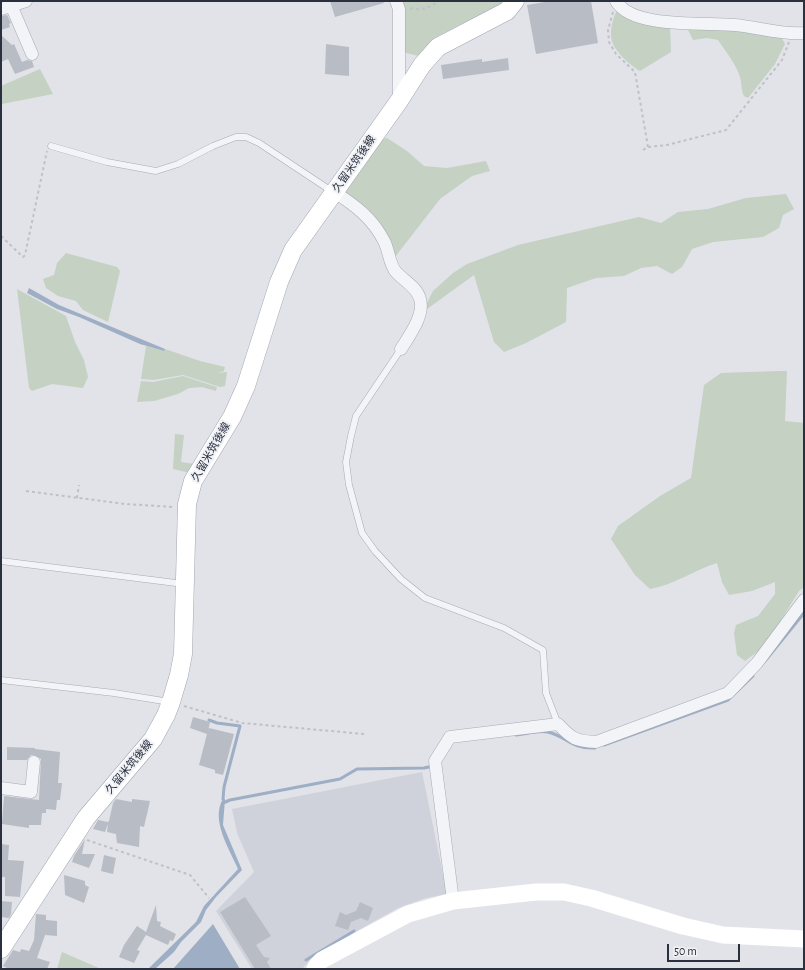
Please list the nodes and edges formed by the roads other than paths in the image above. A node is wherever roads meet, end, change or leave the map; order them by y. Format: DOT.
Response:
graph roads {
  1 [pos="26,1"];
  2 [pos="396,1"];
  3 [pos="515,1"];
  4 [pos="616,2"];
  5 [pos="6,7"];
  6 [pos="798,33"];
  7 [pos="32,54"];
  8 [pos="399,102"];
  9 [pos="51,146"];
  10 [pos="334,192"];
  11 [pos="401,349"];
  12 [pos="1,561"];
  13 [pos="185,584"];
  14 [pos="804,600"];
  15 [pos="1,680"];
  16 [pos="171,702"];
  17 [pos="558,724"];
  18 [pos="34,762"];
  19 [pos="1,788"];
  20 [pos="453,902"];
  21 [pos="804,939"];
  22 [pos="1,949"];
  23 [pos="315,969"];
  1 -- 5 [label="street"];
  2 -- 8 [label="street"];
  3 -- 8 [label="main road, 久留米筑後線"];
  4 -- 6 [label="street"];
  5 -- 7 [label="street"];
  8 -- 10 [label="main road, 久留米筑後線"];
  9 -- 10 [label="lane"];
  10 -- 11 [label="street"];
  10 -- 13 [label="main road, 久留米筑後線"];
  11 -- 17 [label="lane"];
  12 -- 13 [label="lane"];
  13 -- 16 [label="main road, 久留米筑後線"];
  14 -- 17 [label="street"];
  15 -- 16 [label="lane"];
  16 -- 22 [label="main road, 久留米筑後線"];
  17 -- 20 [label="street"];
  18 -- 19 [label="street"];
  20 -- 21 [label="street"];
  20 -- 23 [label="street"];
}
